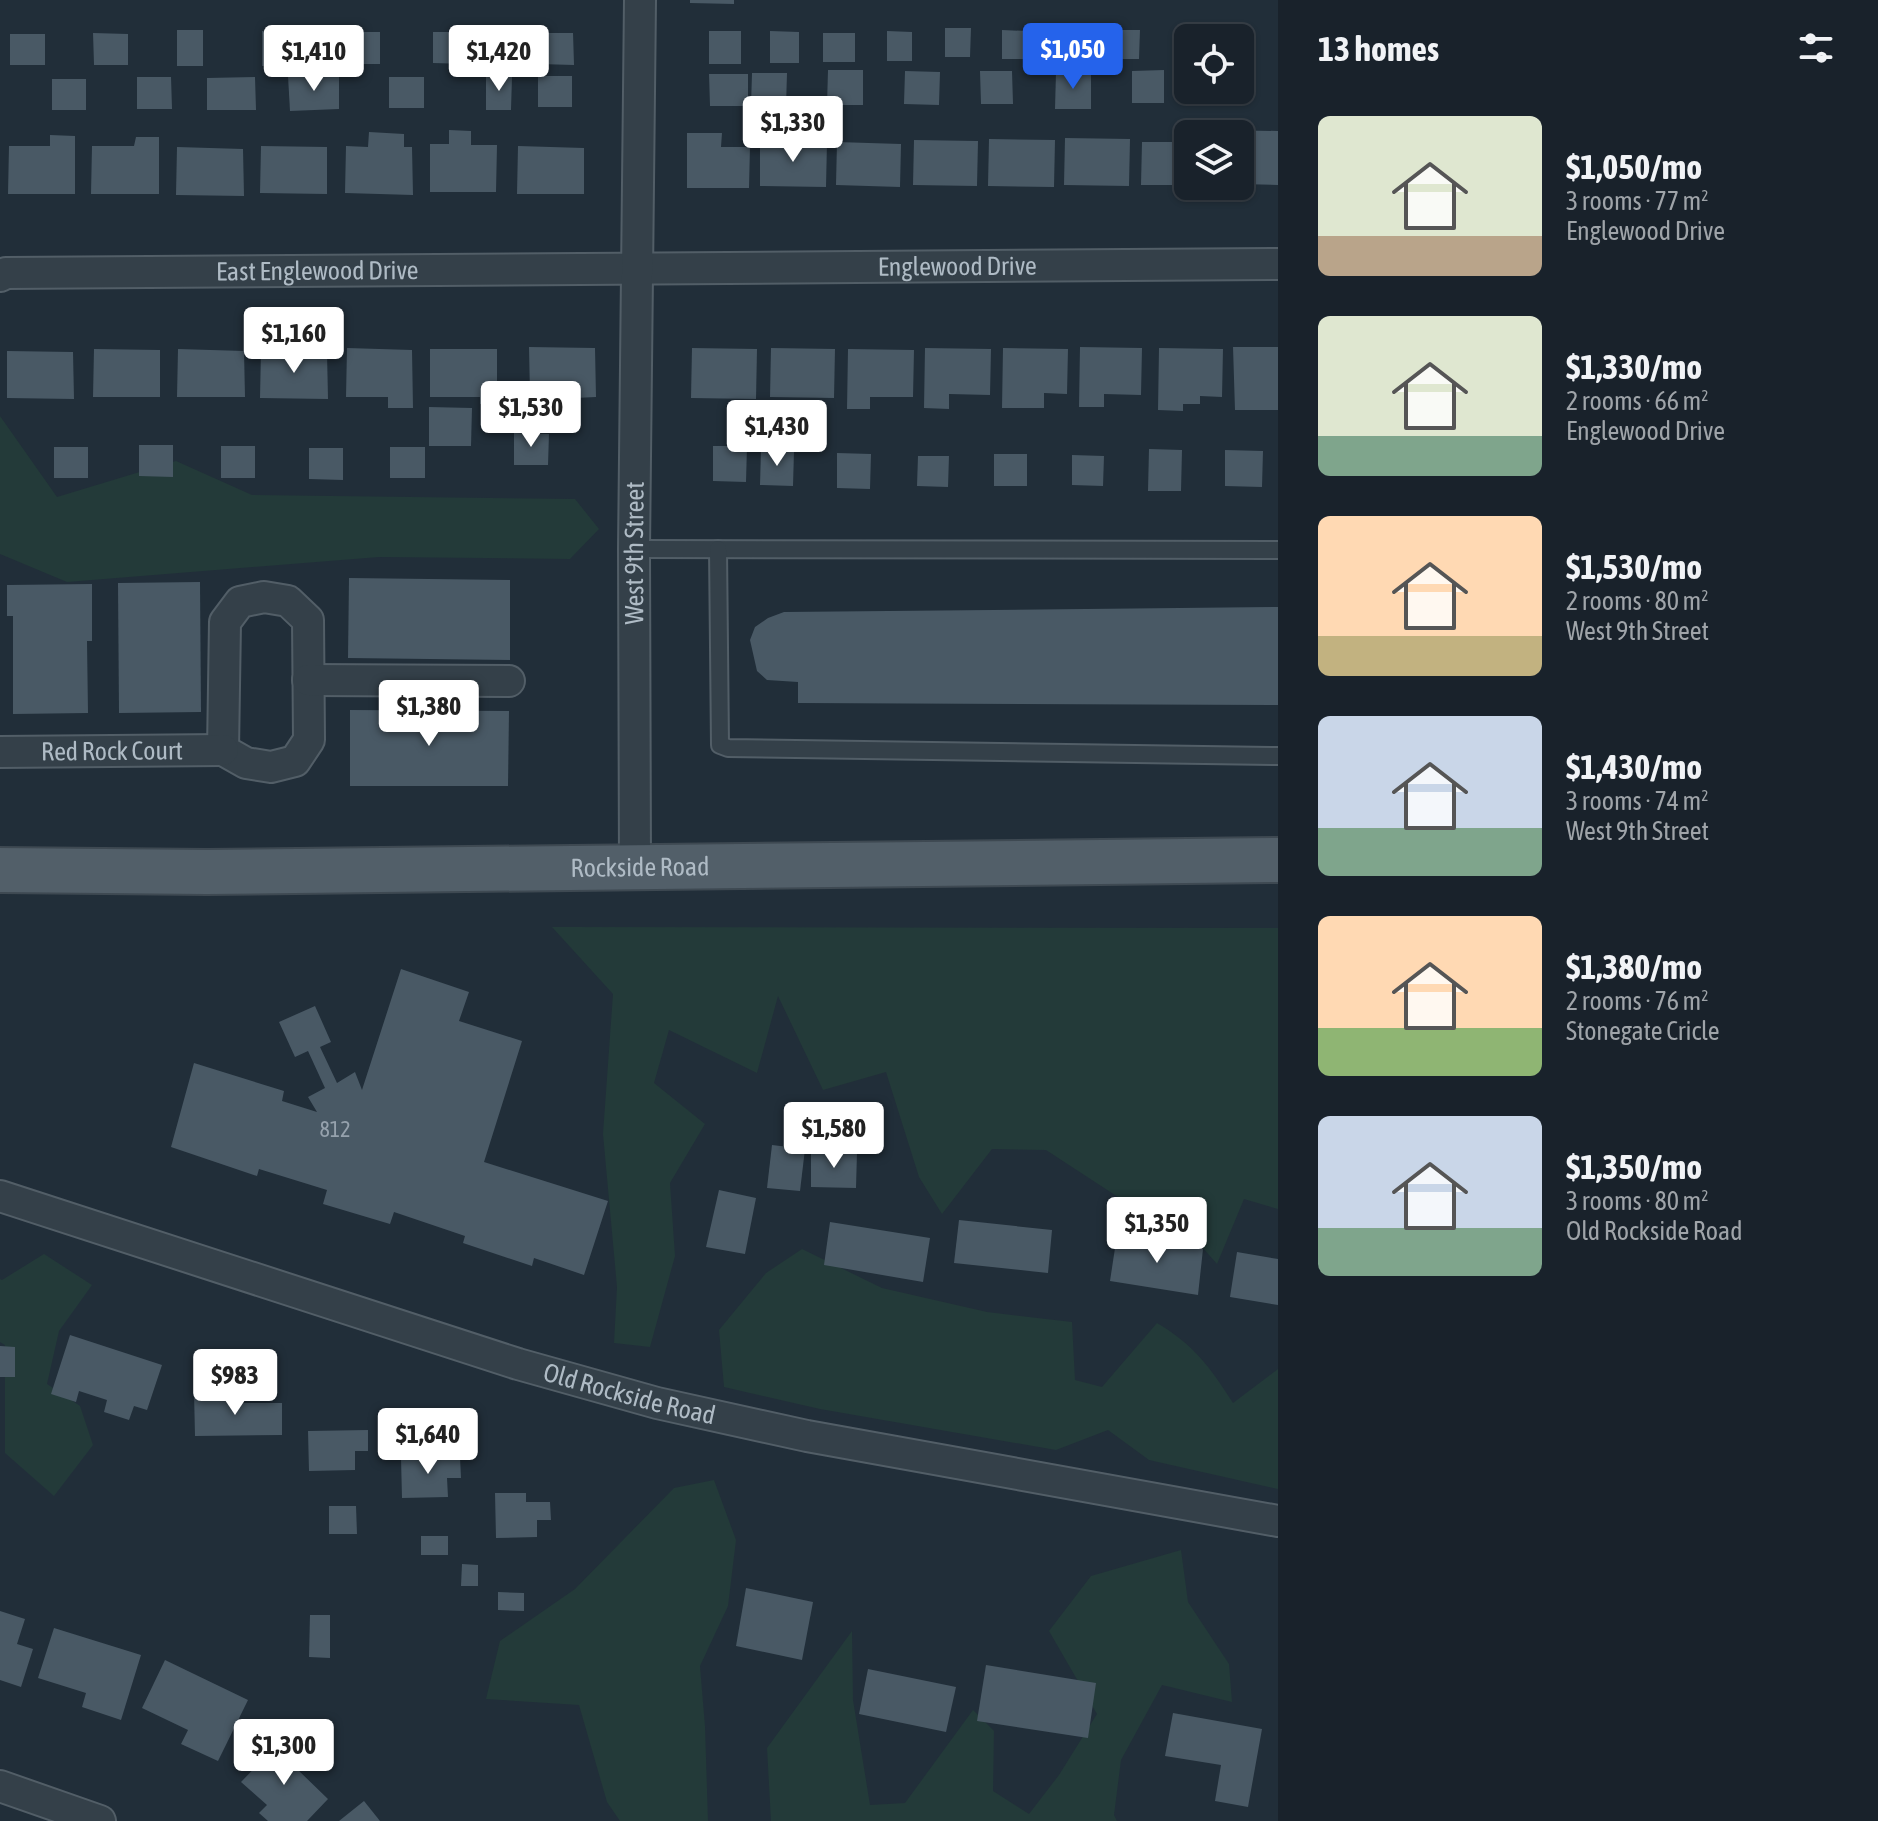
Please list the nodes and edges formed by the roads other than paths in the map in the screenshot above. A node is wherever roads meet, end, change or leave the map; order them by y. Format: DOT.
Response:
graph roads {
  1 [pos="640,0"];
  2 [pos="1278,264"];
  3 [pos="637,268"];
  4 [pos="0,276"];
  5 [pos="634,549"];
  6 [pos="718,549"];
  7 [pos="1278,550"];
  8 [pos="308,680"];
  9 [pos="509,681"];
  10 [pos="223,750"];
  11 [pos="0,752"];
  12 [pos="1278,756"];
  13 [pos="1278,860"];
  14 [pos="635,867"];
  15 [pos="0,870"];
  16 [pos="0,1196"];
  17 [pos="1278,1521"];
  18 [pos="0,1786"];
  19 [pos="100,1821"];
  1 -- 3 [label="street, West 9th Street"];
  2 -- 3 [label="street, Englewood Drive"];
  3 -- 4 [label="street, East Englewood Drive"];
  3 -- 5 [label="street, West 9th Street"];
  5 -- 6 [label="lane"];
  5 -- 14 [label="street, West 9th Street"];
  6 -- 7 [label="lane"];
  6 -- 12 [label="lane"];
  8 -- 9 [label="street"];
  8 -- 10 [label="street"];
  8 -- 10 [label="street"];
  10 -- 11 [label="street, Red Rock Court"];
  13 -- 14 [label="main road, Rockside Road"];
  14 -- 15 [label="main road, Rockside Road"];
  16 -- 17 [label="street, Old Rockside Road"];
  18 -- 19 [label="street"];
}
